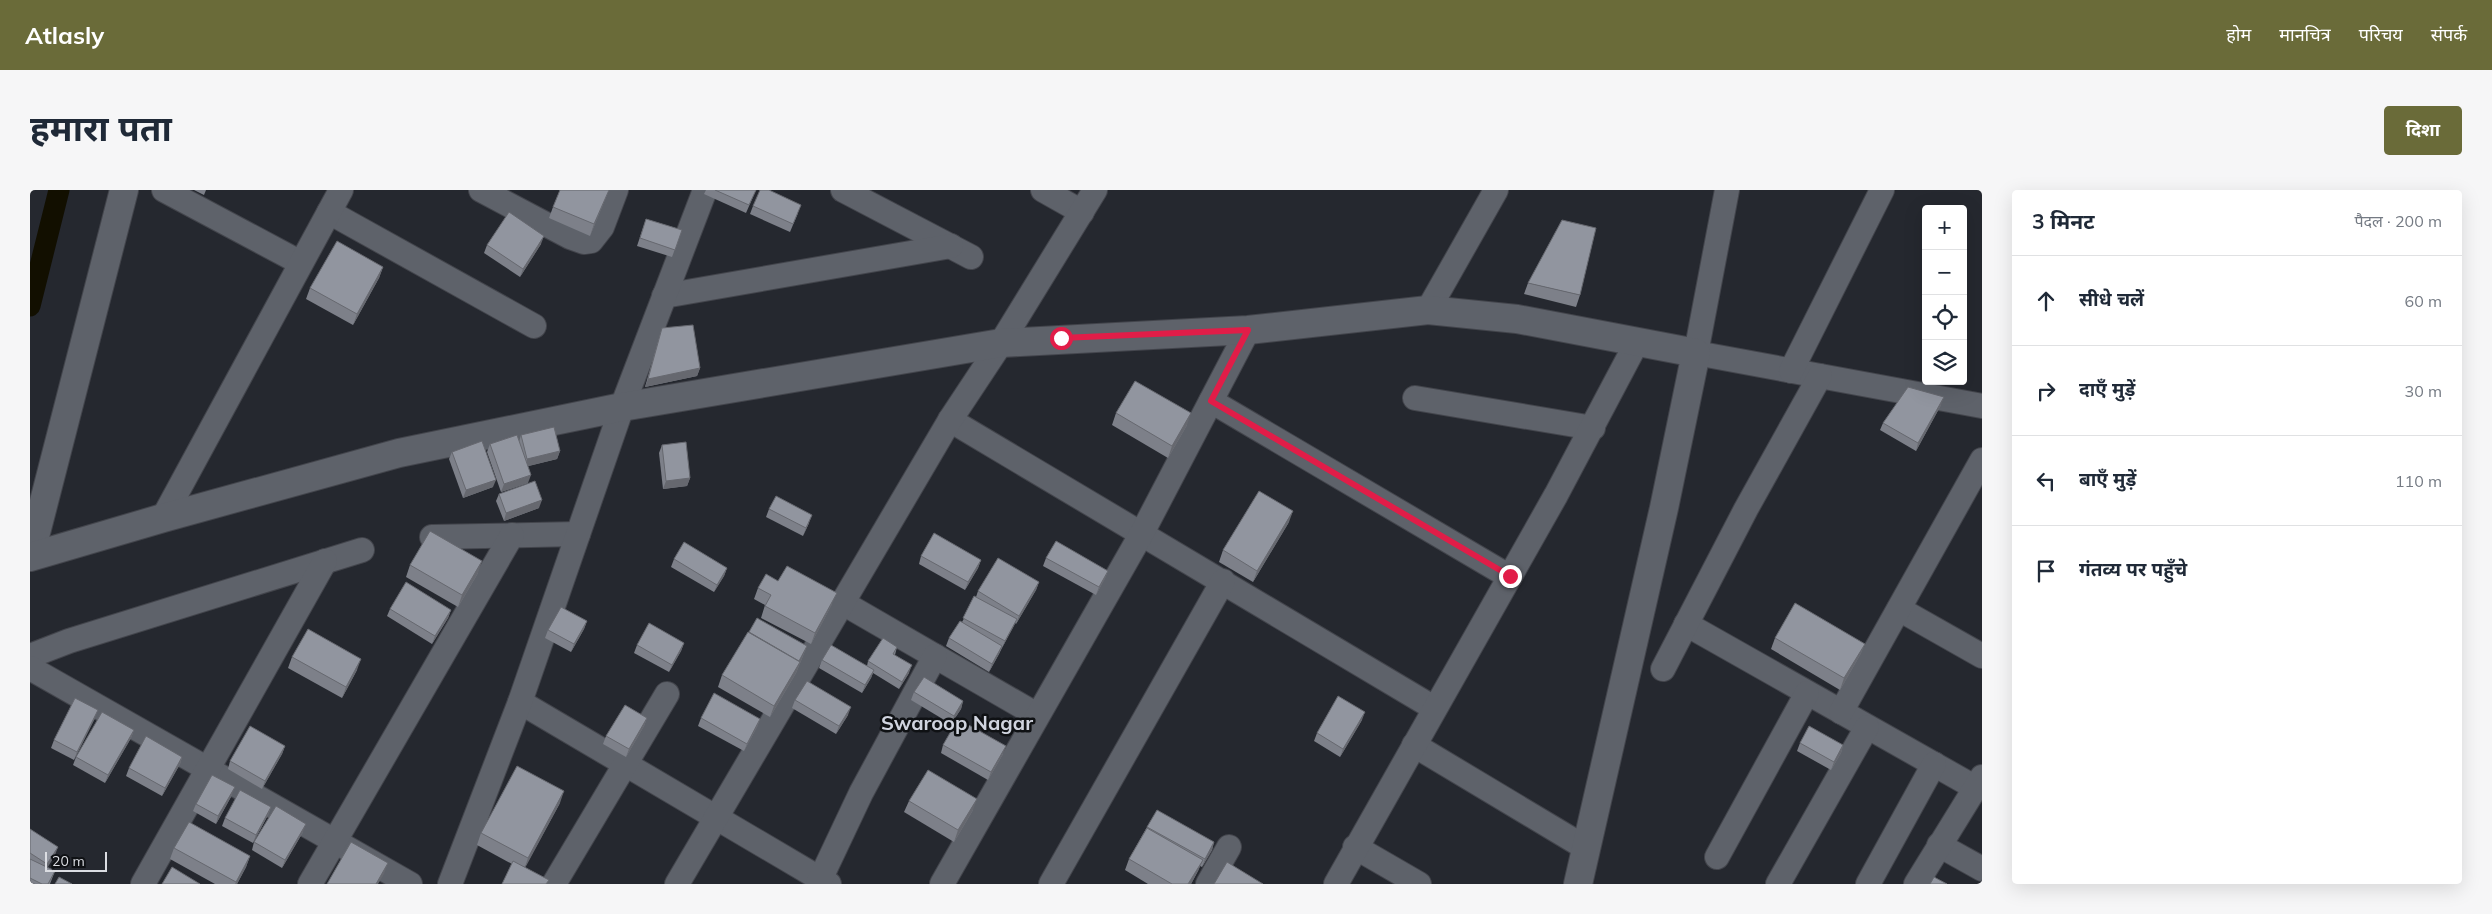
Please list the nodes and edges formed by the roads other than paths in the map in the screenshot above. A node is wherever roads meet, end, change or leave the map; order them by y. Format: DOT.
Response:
graph roads {
  1 [pos="124,190"];
  2 [pos="164,190"];
  3 [pos="341,190"];
  4 [pos="481,190"];
  5 [pos="616,190"];
  6 [pos="706,190"];
  7 [pos="844,190"];
  8 [pos="1043,190"];
  9 [pos="1095,190"];
  10 [pos="1496,190"];
  11 [pos="1727,190"];
  12 [pos="1882,190"];
  13 [pos="328,212"];
  14 [pos="1082,212"];
  15 [pos="301,263"];
  16 [pos="664,296"];
  17 [pos="1428,310"];
  18 [pos="534,326"];
  19 [pos="1248,330"];
  20 [pos="1637,342"];
  21 [pos="1001,343"];
  22 [pos="1696,353"];
  23 [pos="1791,371"];
  24 [pos="1820,376"];
  25 [pos="1416,398"];
  26 [pos="1211,401"];
  27 [pos="1982,406"];
  28 [pos="622,407"];
  29 [pos="950,420"];
  30 [pos="1593,428"];
  31 [pos="1982,460"];
  32 [pos="163,518"];
  33 [pos="1142,533"];
  34 [pos="578,534"];
  35 [pos="512,535"];
  36 [pos="432,537"];
  37 [pos="362,550"];
  38 [pos="30,557"];
  39 [pos="325,561"];
  40 [pos="1510,576"];
  41 [pos="1223,581"];
  42 [pos="843,604"];
  43 [pos="1899,608"];
  44 [pos="1686,624"];
  45 [pos="30,656"];
  46 [pos="935,656"];
  47 [pos="1982,656"];
  48 [pos="30,668"];
  49 [pos="1663,669"];
  50 [pos="1807,693"];
  51 [pos="667,694"];
  52 [pos="520,702"];
  53 [pos="1434,708"];
  54 [pos="1841,712"];
  55 [pos="1037,715"];
  56 [pos="1868,727"];
  57 [pos="1414,745"];
  58 [pos="626,764"];
  59 [pos="1934,764"];
  60 [pos="207,769"];
  61 [pos="1979,782"];
  62 [pos="715,817"];
  63 [pos="335,841"];
  64 [pos="1939,845"];
  65 [pos="1229,847"];
  66 [pos="1356,848"];
  67 [pos="1586,848"];
  68 [pos="1716,857"];
  69 [pos="1982,869"];
  70 [pos="823,882"];
  71 [pos="143,884"];
  72 [pos="310,884"];
  73 [pos="410,884"];
  74 [pos="450,884"];
  75 [pos="554,884"];
  76 [pos="677,884"];
  77 [pos="942,884"];
  78 [pos="1051,884"];
  79 [pos="1208,884"];
  80 [pos="1336,884"];
  81 [pos="1419,884"];
  82 [pos="1578,884"];
  83 [pos="1778,884"];
  84 [pos="1868,884"];
  85 [pos="1916,884"];
  1 -- 38 [label="street"];
  2 -- 15 [label="street"];
  3 -- 13 [label="street"];
  4 -- 5 [label="street"];
  6 -- 16 [label="street"];
  7 -- 16 [label="street"];
  8 -- 14 [label="street"];
  9 -- 14 [label="street"];
  10 -- 17 [label="street"];
  11 -- 22 [label="street"];
  12 -- 23 [label="street"];
  13 -- 15 [label="street"];
  13 -- 18 [label="street"];
  14 -- 21 [label="street"];
  15 -- 32 [label="street"];
  16 -- 28 [label="street"];
  17 -- 19 [label="street"];
  17 -- 20 [label="street"];
  19 -- 21 [label="street"];
  19 -- 26 [label="street"];
  20 -- 22 [label="street"];
  20 -- 30 [label="street"];
  21 -- 28 [label="street"];
  21 -- 29 [label="street"];
  22 -- 23 [label="street"];
  22 -- 67 [label="street"];
  23 -- 24 [label="street"];
  24 -- 27 [label="street"];
  24 -- 44 [label="street"];
  25 -- 30 [label="street"];
  26 -- 33 [label="street"];
  26 -- 40 [label="street"];
  28 -- 32 [label="street"];
  28 -- 34 [label="street"];
  29 -- 33 [label="street"];
  29 -- 42 [label="street"];
  30 -- 40 [label="street"];
  31 -- 43 [label="street"];
  32 -- 38 [label="street"];
  33 -- 41 [label="street"];
  33 -- 55 [label="street"];
  34 -- 35 [label="street"];
  34 -- 52 [label="street"];
  35 -- 36 [label="street"];
  35 -- 63 [label="street"];
  37 -- 39 [label="street"];
  39 -- 45 [label="street"];
  39 -- 60 [label="street"];
  40 -- 53 [label="street"];
  41 -- 53 [label="street"];
  41 -- 78 [label="street"];
  42 -- 46 [label="street"];
  42 -- 62 [label="street"];
  43 -- 47 [label="street"];
  43 -- 54 [label="street"];
  44 -- 49 [label="street"];
  44 -- 50 [label="street"];
  46 -- 55 [label="street"];
  46 -- 70 [label="street"];
  48 -- 60 [label="street"];
  50 -- 54 [label="street"];
  50 -- 68 [label="street"];
  51 -- 58 [label="street"];
  52 -- 58 [label="street"];
  52 -- 74 [label="street"];
  53 -- 57 [label="street"];
  54 -- 56 [label="street"];
  55 -- 77 [label="street"];
  56 -- 59 [label="street"];
  56 -- 83 [label="street"];
  57 -- 66 [label="street"];
  57 -- 67 [label="street"];
  58 -- 62 [label="street"];
  58 -- 75 [label="street"];
  59 -- 61 [label="street"];
  59 -- 84 [label="street"];
  60 -- 63 [label="street"];
  60 -- 71 [label="street"];
  61 -- 64 [label="street"];
  62 -- 70 [label="street"];
  62 -- 76 [label="street"];
  63 -- 72 [label="street"];
  63 -- 73 [label="street"];
  64 -- 69 [label="street"];
  64 -- 85 [label="street"];
  65 -- 79 [label="street"];
  66 -- 80 [label="street"];
  66 -- 81 [label="street"];
  67 -- 82 [label="street"];
}
